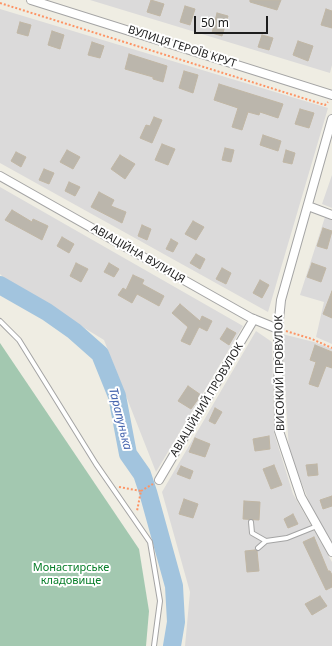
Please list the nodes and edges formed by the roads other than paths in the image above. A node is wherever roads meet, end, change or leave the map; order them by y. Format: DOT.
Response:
graph roads {
  1 [pos="31,0"];
  2 [pos="331,98"];
  3 [pos="332,119"];
  4 [pos="0,176"];
  5 [pos="308,206"];
  6 [pos="332,215"];
  7 [pos="254,319"];
  8 [pos="0,321"];
  9 [pos="278,329"];
  10 [pos="156,482"];
  11 [pos="251,522"];
  12 [pos="317,526"];
  13 [pos="266,541"];
  14 [pos="258,548"];
  15 [pos="332,552"];
  16 [pos="154,646"];
  1 -- 2 [label="street, ВУЛИЦЯ ГЕРОЇВ КРУТ"];
  3 -- 5 [label="street, ВИСОКИЙ ПРОВУЛОК"];
  4 -- 7 [label="street, АВІАЦІЙНА ВУЛИЦЯ"];
  5 -- 6 [label="street"];
  5 -- 9 [label="street, ВИСОКИЙ ПРОВУЛОК"];
  7 -- 9 [label="street, АВІАЦІЙНА ВУЛИЦЯ"];
  7 -- 10 [label="street, АВІАЦІЙНИЙ ПРОВУЛОК"];
  8 -- 16 [label="lane"];
  9 -- 12 [label="street, ВИСОКИЙ ПРОВУЛОК"];
  11 -- 13 [label="lane"];
  12 -- 13 [label="lane"];
  12 -- 15 [label="street, ВИСОКИЙ ПРОВУЛОК"];
  13 -- 14 [label="lane"];
}
